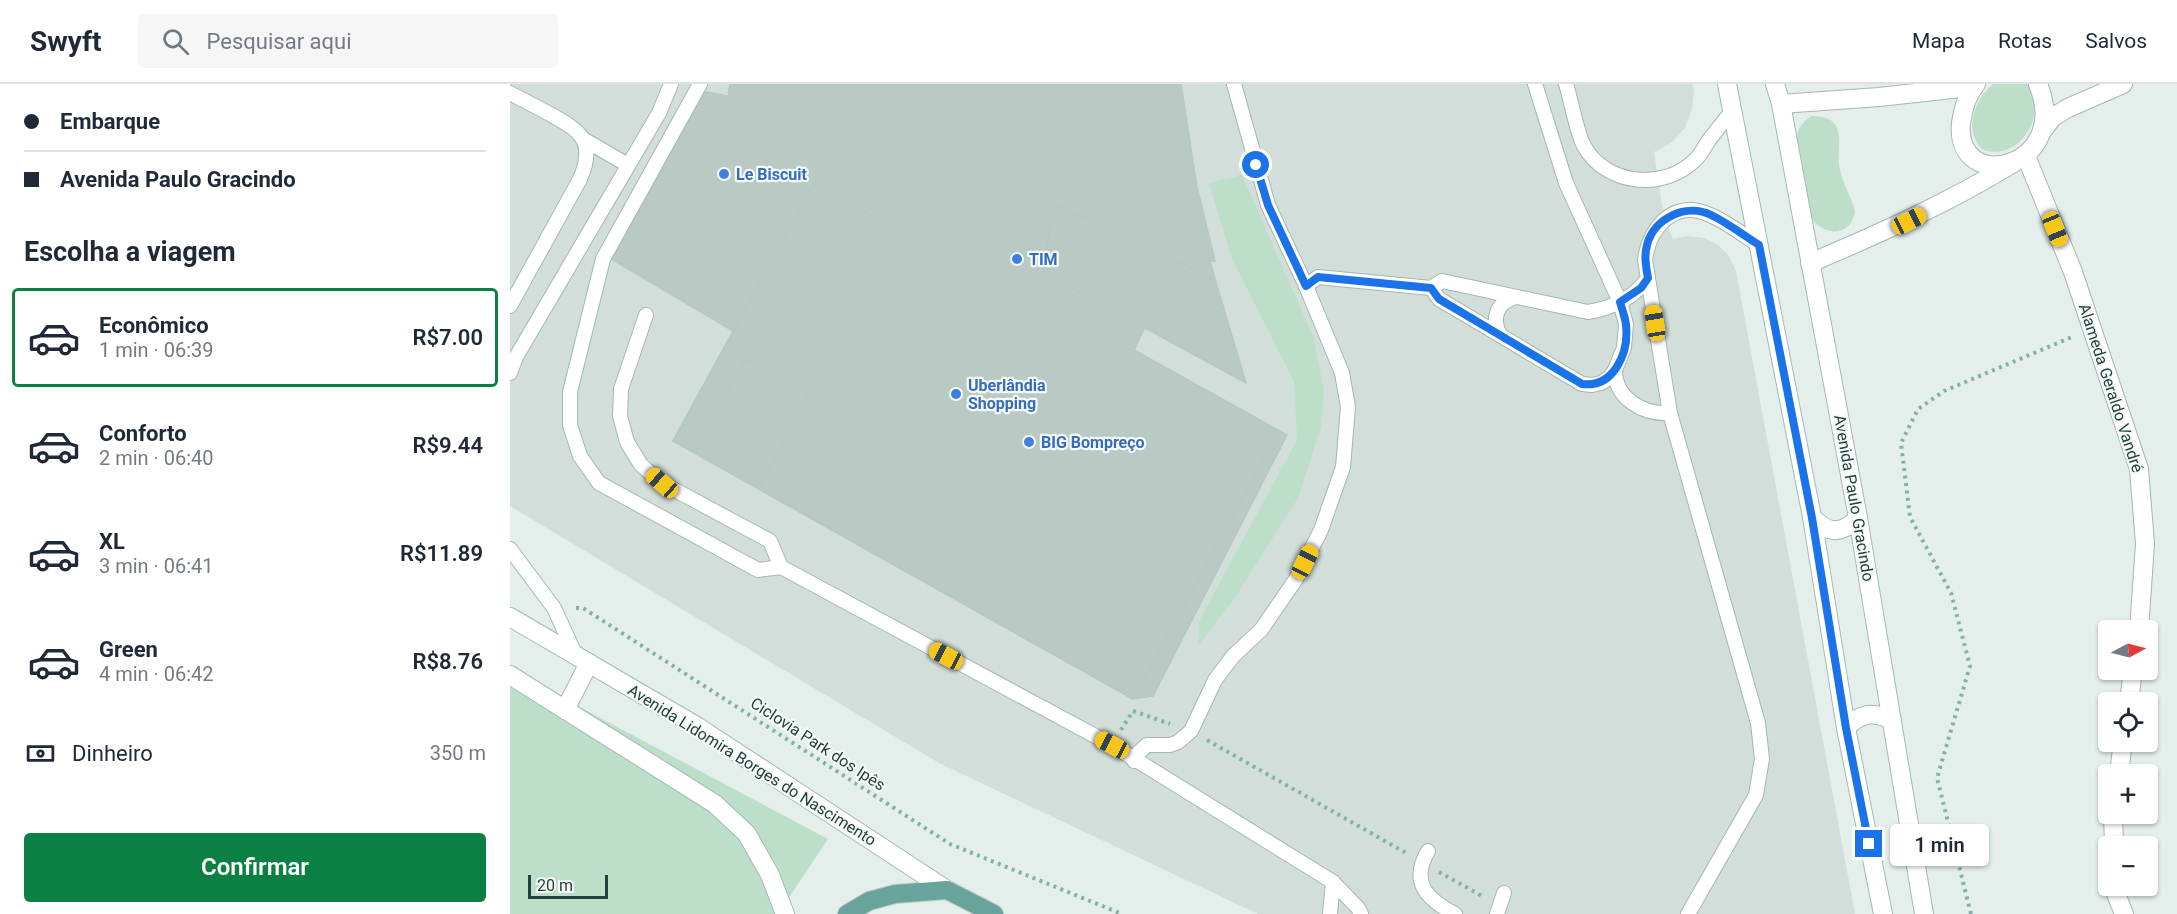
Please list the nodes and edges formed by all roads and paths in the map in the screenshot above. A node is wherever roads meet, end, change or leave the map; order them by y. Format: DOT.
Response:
graph roads {
  1 [pos="671,84"];
  2 [pos="700,84"];
  3 [pos="1234,84"];
  4 [pos="1535,84"];
  5 [pos="1566,84"];
  6 [pos="1727,84"];
  7 [pos="1775,84"];
  8 [pos="1968,84"];
  9 [pos="1976,84"];
  10 [pos="2038,84"];
  11 [pos="2123,84"];
  12 [pos="510,93"];
  13 [pos="1781,104"];
  14 [pos="1732,111"];
  15 [pos="2041,133"];
  16 [pos="583,139"];
  17 [pos="2021,159"];
  18 [pos="628,165"];
  19 [pos="1759,245"];
  20 [pos="1810,263"];
  21 [pos="1648,278"];
  22 [pos="1306,286"];
  23 [pos="1431,288"];
  24 [pos="1516,297"];
  25 [pos="1620,302"];
  26 [pos="510,306"];
  27 [pos="646,315"];
  28 [pos="2092,328"];
  29 [pos="1500,335"];
  30 [pos="1615,369"];
  31 [pos="510,373"];
  32 [pos="1670,413"];
  33 [pos="1812,518"];
  34 [pos="1858,518"];
  35 [pos="510,549"];
  36 [pos="781,567"];
  37 [pos="554,608"];
  38 [pos="510,617"];
  39 [pos="2140,620"];
  40 [pos="582,660"];
  41 [pos="510,675"];
  42 [pos="565,710"];
  43 [pos="1892,720"];
  44 [pos="1846,728"];
  45 [pos="1191,731"];
  46 [pos="1112,745"];
  47 [pos="1134,761"];
  48 [pos="1425,856"];
  49 [pos="1333,882"];
  50 [pos="947,890"];
  51 [pos="2117,896"];
  52 [pos="1500,904"];
  53 [pos="785,914"];
  54 [pos="847,914"];
  55 [pos="994,914"];
  56 [pos="1122,914"];
  57 [pos="1330,914"];
  58 [pos="1361,914"];
  59 [pos="1455,914"];
  60 [pos="1688,914"];
  61 [pos="1883,914"];
  62 [pos="1924,914"];
  63 [pos="1971,914"];
  64 [pos="2124,914"];
  1 -- 18 [label="lane"];
  2 -- 36 [label="lane"];
  3 -- 22 [label="lane"];
  4 -- 25 [label="lane"];
  5 -- 14 [label="lane"];
  6 -- 14 [label="street"];
  7 -- 13 [label="street, Avenida Paulo Gracindo"];
  8 -- 13 [label="street"];
  9 -- 17 [label="street"];
  10 -- 15 [label="street"];
  11 -- 15 [label="street"];
  12 -- 16 [label="lane"];
  13 -- 20 [label="street, Avenida Paulo Gracindo"];
  14 -- 19 [label="street"];
  15 -- 17 [label="street"];
  16 -- 18 [label="lane"];
  16 -- 26 [label="lane"];
  17 -- 20 [label="street"];
  17 -- 28 [label="street, Alameda Geraldo Vandré"];
  18 -- 31 [label="lane"];
  19 -- 21 [label="lane"];
  19 -- 33 [label="street"];
  20 -- 34 [label="street, Avenida Paulo Gracindo"];
  21 -- 25 [label="lane"];
  21 -- 32 [label="lane"];
  22 -- 23 [label="lane"];
  22 -- 45 [label="lane"];
  23 -- 24 [label="lane"];
  23 -- 29 [label="lane"];
  24 -- 25 [label="lane"];
  24 -- 29 [label="lane"];
  25 -- 30 [label="lane"];
  27 -- 36 [label="lane"];
  28 -- 39 [label="street, Alameda Geraldo Vandré"];
  28 -- 63 [label="path"];
  29 -- 30 [label="lane"];
  30 -- 32 [label="lane"];
  32 -- 60 [label="lane"];
  33 -- 34 [label="street"];
  33 -- 44 [label="street"];
  34 -- 43 [label="street, Avenida Paulo Gracindo"];
  35 -- 37 [label="lane"];
  36 -- 46 [label="lane"];
  37 -- 40 [label="lane"];
  37 -- 56 [label="path, Ciclovia Park dos Ipês"];
  38 -- 40 [label="street, Avenida Lidomira Borges do Nascimento"];
  40 -- 42 [label="street"];
  40 -- 50 [label="street, Avenida Lidomira Borges do Nascimento"];
  41 -- 42 [label="street"];
  42 -- 53 [label="street"];
  43 -- 44 [label="street"];
  43 -- 62 [label="street, Avenida Paulo Gracindo"];
  44 -- 61 [label="street"];
  45 -- 46 [label="path"];
  45 -- 47 [label="lane"];
  45 -- 48 [label="path"];
  46 -- 47 [label="lane"];
  47 -- 49 [label="lane"];
  48 -- 52 [label="path"];
  48 -- 59 [label="lane"];
  49 -- 57 [label="lane"];
  49 -- 58 [label="lane"];
  50 -- 54 [label="main road"];
  50 -- 55 [label="main road, Avenida Lidomira Borges do Nascimento"];
  51 -- 64 [label="street"];
}
